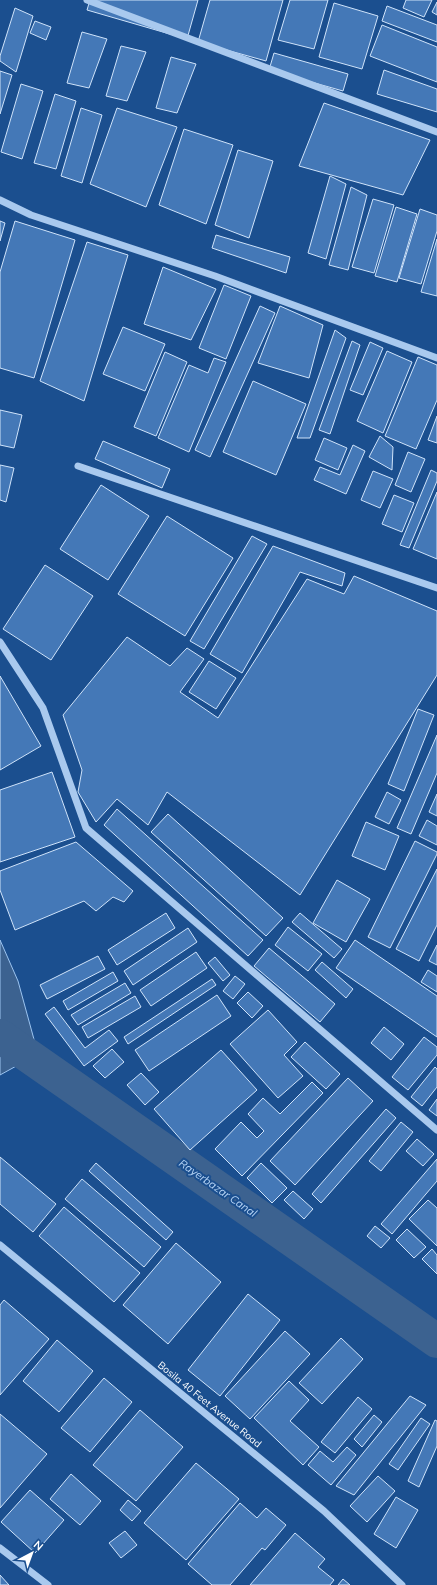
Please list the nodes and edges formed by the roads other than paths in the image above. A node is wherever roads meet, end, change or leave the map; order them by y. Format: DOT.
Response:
graph roads {
  1 [pos="87,0"];
  2 [pos="437,132"];
  3 [pos="0,200"];
  4 [pos="437,358"];
  5 [pos="78,466"];
  6 [pos="437,588"];
  7 [pos="0,642"];
  8 [pos="437,1130"];
  9 [pos="0,1245"];
  10 [pos="0,1548"];
  11 [pos="48,1585"];
  12 [pos="402,1585"];
  1 -- 2 [label="street"];
  3 -- 4 [label="street"];
  5 -- 6 [label="street"];
  7 -- 8 [label="street"];
  9 -- 12 [label="street, Bosila 40 Feet Avenue Road"];
  10 -- 11 [label="street"];
}
